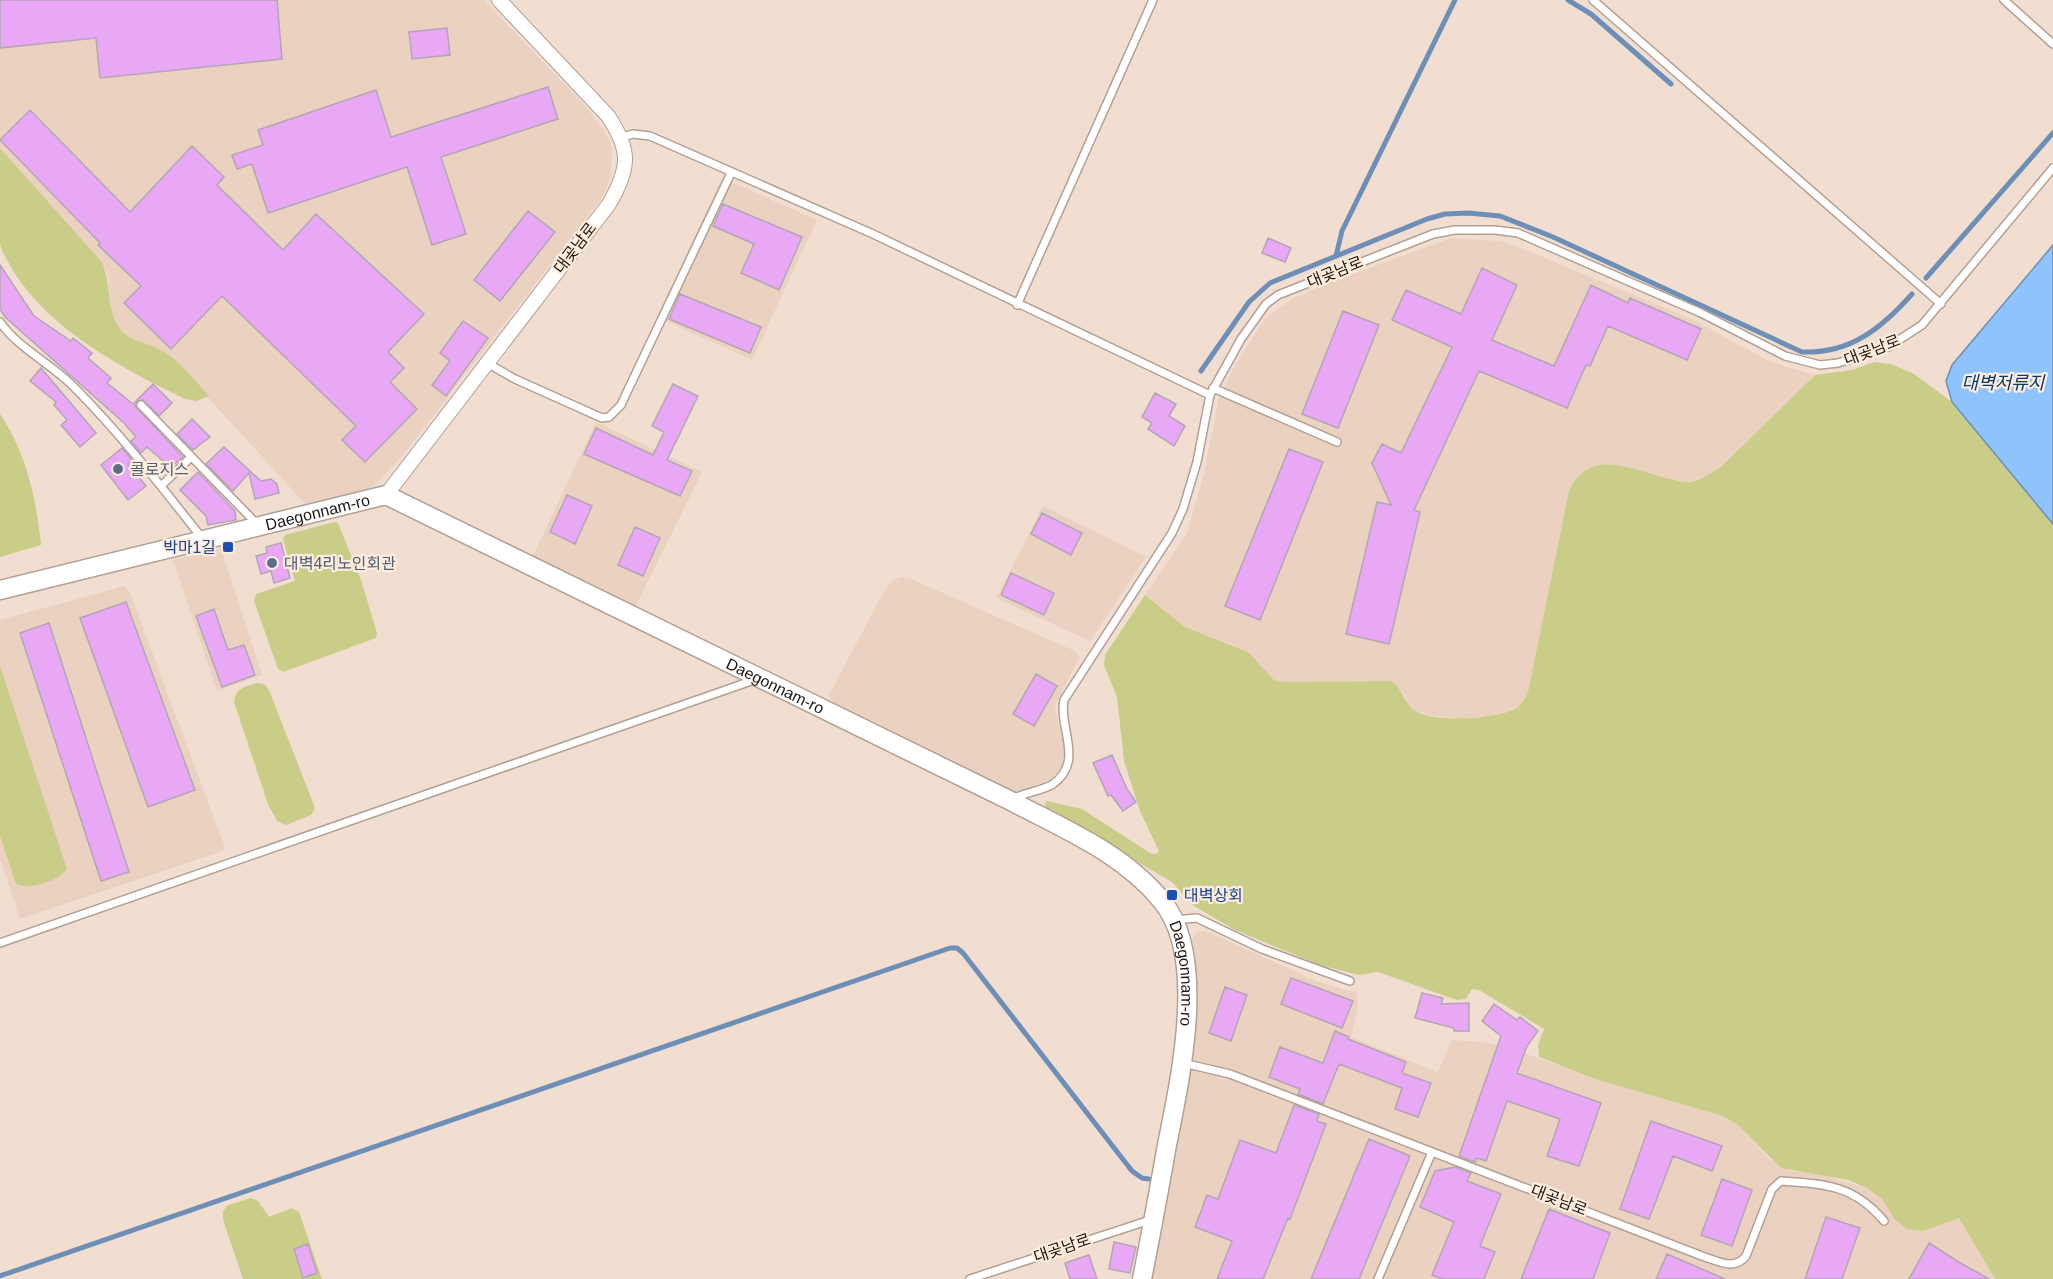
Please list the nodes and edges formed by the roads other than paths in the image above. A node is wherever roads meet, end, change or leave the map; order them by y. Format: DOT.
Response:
graph roads {
  1 [pos="499,0"];
  2 [pos="1153,0"];
  3 [pos="1593,0"];
  4 [pos="2004,0"];
  5 [pos="2053,44"];
  6 [pos="622,137"];
  7 [pos="2053,168"];
  8 [pos="731,173"];
  9 [pos="1941,304"];
  10 [pos="1017,305"];
  11 [pos="0,322"];
  12 [pos="487,363"];
  13 [pos="1212,391"];
  14 [pos="141,405"];
  15 [pos="1337,442"];
  16 [pos="190,458"];
  17 [pos="161,486"];
  18 [pos="386,495"];
  19 [pos="259,526"];
  20 [pos="204,540"];
  21 [pos="0,590"];
  22 [pos="758,679"];
  23 [pos="1011,801"];
  24 [pos="1174,920"];
  25 [pos="0,943"];
  26 [pos="1350,981"];
  27 [pos="1183,1063"];
  28 [pos="1432,1152"];
  29 [pos="1154,1219"];
  30 [pos="1884,1221"];
  31 [pos="970,1279"];
  32 [pos="1142,1279"];
  33 [pos="1378,1279"];
  1 -- 6 [label="street"];
  2 -- 10 [label="lane"];
  3 -- 9 [label="lane"];
  4 -- 5 [label="lane"];
  6 -- 8 [label="lane"];
  6 -- 12 [label="street, 대곶남로"];
  7 -- 9 [label="lane, 대곶남로"];
  8 -- 10 [label="lane"];
  8 -- 12 [label="lane"];
  9 -- 13 [label="lane, 대곶남로"];
  10 -- 13 [label="lane"];
  11 -- 17 [label="lane"];
  12 -- 18 [label="street, 대곶남로"];
  13 -- 15 [label="lane"];
  13 -- 23 [label="lane, 대곶남로"];
  14 -- 16 [label="lane"];
  16 -- 17 [label="lane"];
  16 -- 19 [label="lane"];
  17 -- 20 [label="lane"];
  18 -- 19 [label="street, Daegonnam-ro"];
  18 -- 22 [label="street, Daegonnam-ro"];
  19 -- 20 [label="street, Daegonnam-ro"];
  20 -- 21 [label="street, Daegonnam-ro"];
  22 -- 23 [label="street, Daegonnam-ro"];
  22 -- 25 [label="lane"];
  23 -- 24 [label="street, Daegonnam-ro"];
  24 -- 26 [label="lane"];
  24 -- 27 [label="street, Daegonnam-ro"];
  27 -- 28 [label="lane, 대곶남로"];
  27 -- 29 [label="street, Daegonnam-ro"];
  28 -- 30 [label="lane, 대곶남로"];
  28 -- 33 [label="lane"];
  29 -- 31 [label="lane, 대곶남로"];
  29 -- 32 [label="street, Daegonnam-ro"];
}
